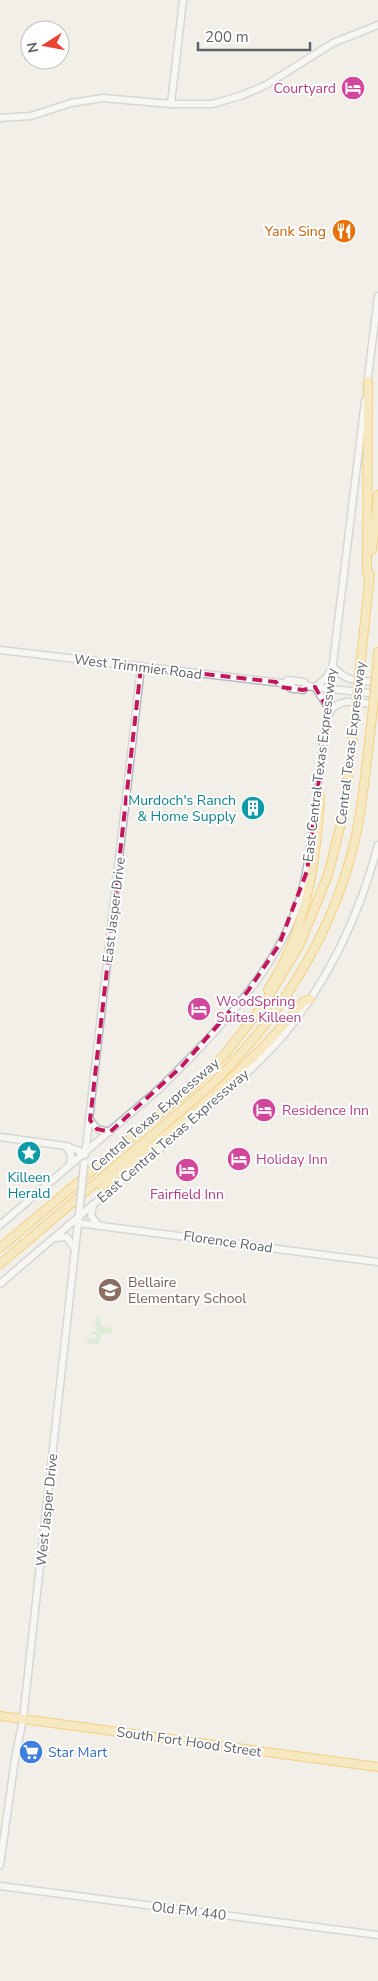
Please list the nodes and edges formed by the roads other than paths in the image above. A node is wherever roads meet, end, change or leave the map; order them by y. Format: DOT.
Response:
graph roads {
  1 [pos="183,0"];
  2 [pos="378,25"];
  3 [pos="171,104"];
  4 [pos="0,118"];
  5 [pos="378,296"];
  6 [pos="368,381"];
  7 [pos="378,495"];
  8 [pos="369,578"];
  9 [pos="0,650"];
  10 [pos="378,652"];
  11 [pos="333,666"];
  12 [pos="141,667"];
  13 [pos="276,682"];
  14 [pos="378,682"];
  15 [pos="307,686"];
  16 [pos="315,687"];
  17 [pos="331,688"];
  18 [pos="378,694"];
  19 [pos="378,704"];
  20 [pos="328,710"];
  21 [pos="327,719"];
  22 [pos="318,791"];
  23 [pos="378,845"];
  24 [pos="310,999"];
  25 [pos="246,1028"];
  26 [pos="90,1120"];
  27 [pos="110,1132"];
  28 [pos="0,1137"];
  29 [pos="66,1146"];
  30 [pos="85,1153"];
  31 [pos="70,1166"];
  32 [pos="92,1187"];
  33 [pos="93,1205"];
  34 [pos="79,1220"];
  35 [pos="0,1225"];
  36 [pos="98,1225"];
  37 [pos="54,1238"];
  38 [pos="0,1248"];
  39 [pos="75,1251"];
  40 [pos="378,1262"];
  41 [pos="0,1264"];
  42 [pos="0,1284"];
  43 [pos="0,1716"];
  44 [pos="23,1719"];
  45 [pos="378,1767"];
  46 [pos="0,1865"];
  47 [pos="0,1886"];
  48 [pos="378,1935"];
  1 -- 3 [label="street"];
  2 -- 3 [label="street"];
  3 -- 4 [label="street"];
  5 -- 6 [label="street, East Central Texas Expressway"];
  6 -- 8 [label="highway"];
  6 -- 11 [label="street, East Central Texas Expressway"];
  7 -- 8 [label="highway, Central Texas Expressway"];
  8 -- 25 [label="highway, Central Texas Expressway, bridge"];
  9 -- 12 [label="street, West Trimmier Road"];
  10 -- 32 [label="highway, Central Texas Expressway, bridge"];
  11 -- 14 [label="street"];
  11 -- 16 [label="street"];
  11 -- 17 [label="street, East Central Texas Expressway"];
  12 -- 13 [label="street, West Trimmier Road"];
  12 -- 26 [label="street, East Jasper Drive"];
  13 -- 15 [label="street, West Trimmier Road"];
  13 -- 15 [label="street, West Trimmier Road"];
  15 -- 16 [label="street, West Trimmier Road"];
  16 -- 17 [label="street, West Trimmier Road"];
  16 -- 20 [label="street"];
  17 -- 18 [label="street, West Trimmier Road"];
  17 -- 20 [label="street, East Central Texas Expressway"];
  19 -- 21 [label="street"];
  20 -- 21 [label="street, East Central Texas Expressway"];
  21 -- 22 [label="street, East Central Texas Expressway"];
  22 -- 25 [label="highway"];
  22 -- 27 [label="street, East Central Texas Expressway"];
  23 -- 24 [label="street, East Central Texas Expressway"];
  24 -- 32 [label="highway"];
  24 -- 33 [label="street, East Central Texas Expressway"];
  25 -- 38 [label="highway, Central Texas Expressway"];
  26 -- 27 [label="street"];
  26 -- 30 [label="street, East Jasper Drive"];
  27 -- 30 [label="street, East Central Texas Expressway"];
  28 -- 29 [label="street"];
  29 -- 30 [label="street"];
  29 -- 31 [label="street"];
  30 -- 31 [label="street, East Central Texas Expressway"];
  30 -- 34 [label="street, West Jasper Drive, bridge"];
  31 -- 35 [label="street, East Central Texas Expressway"];
  32 -- 41 [label="highway, Central Texas Expressway"];
  33 -- 34 [label="street, East Central Texas Expressway"];
  33 -- 36 [label="street"];
  34 -- 36 [label="street, Florence Road"];
  34 -- 37 [label="street, East Central Texas Expressway"];
  34 -- 39 [label="street, West Jasper Drive"];
  36 -- 40 [label="street, Florence Road"];
  37 -- 39 [label="street"];
  37 -- 42 [label="street, East Central Texas Expressway"];
  39 -- 44 [label="street, West Jasper Drive"];
  43 -- 44 [label="highway, South Fort Hood Street"];
  44 -- 45 [label="highway, South Fort Hood Street"];
  44 -- 46 [label="street, West Jasper Drive"];
  47 -- 48 [label="street, Old FM 440"];
}
